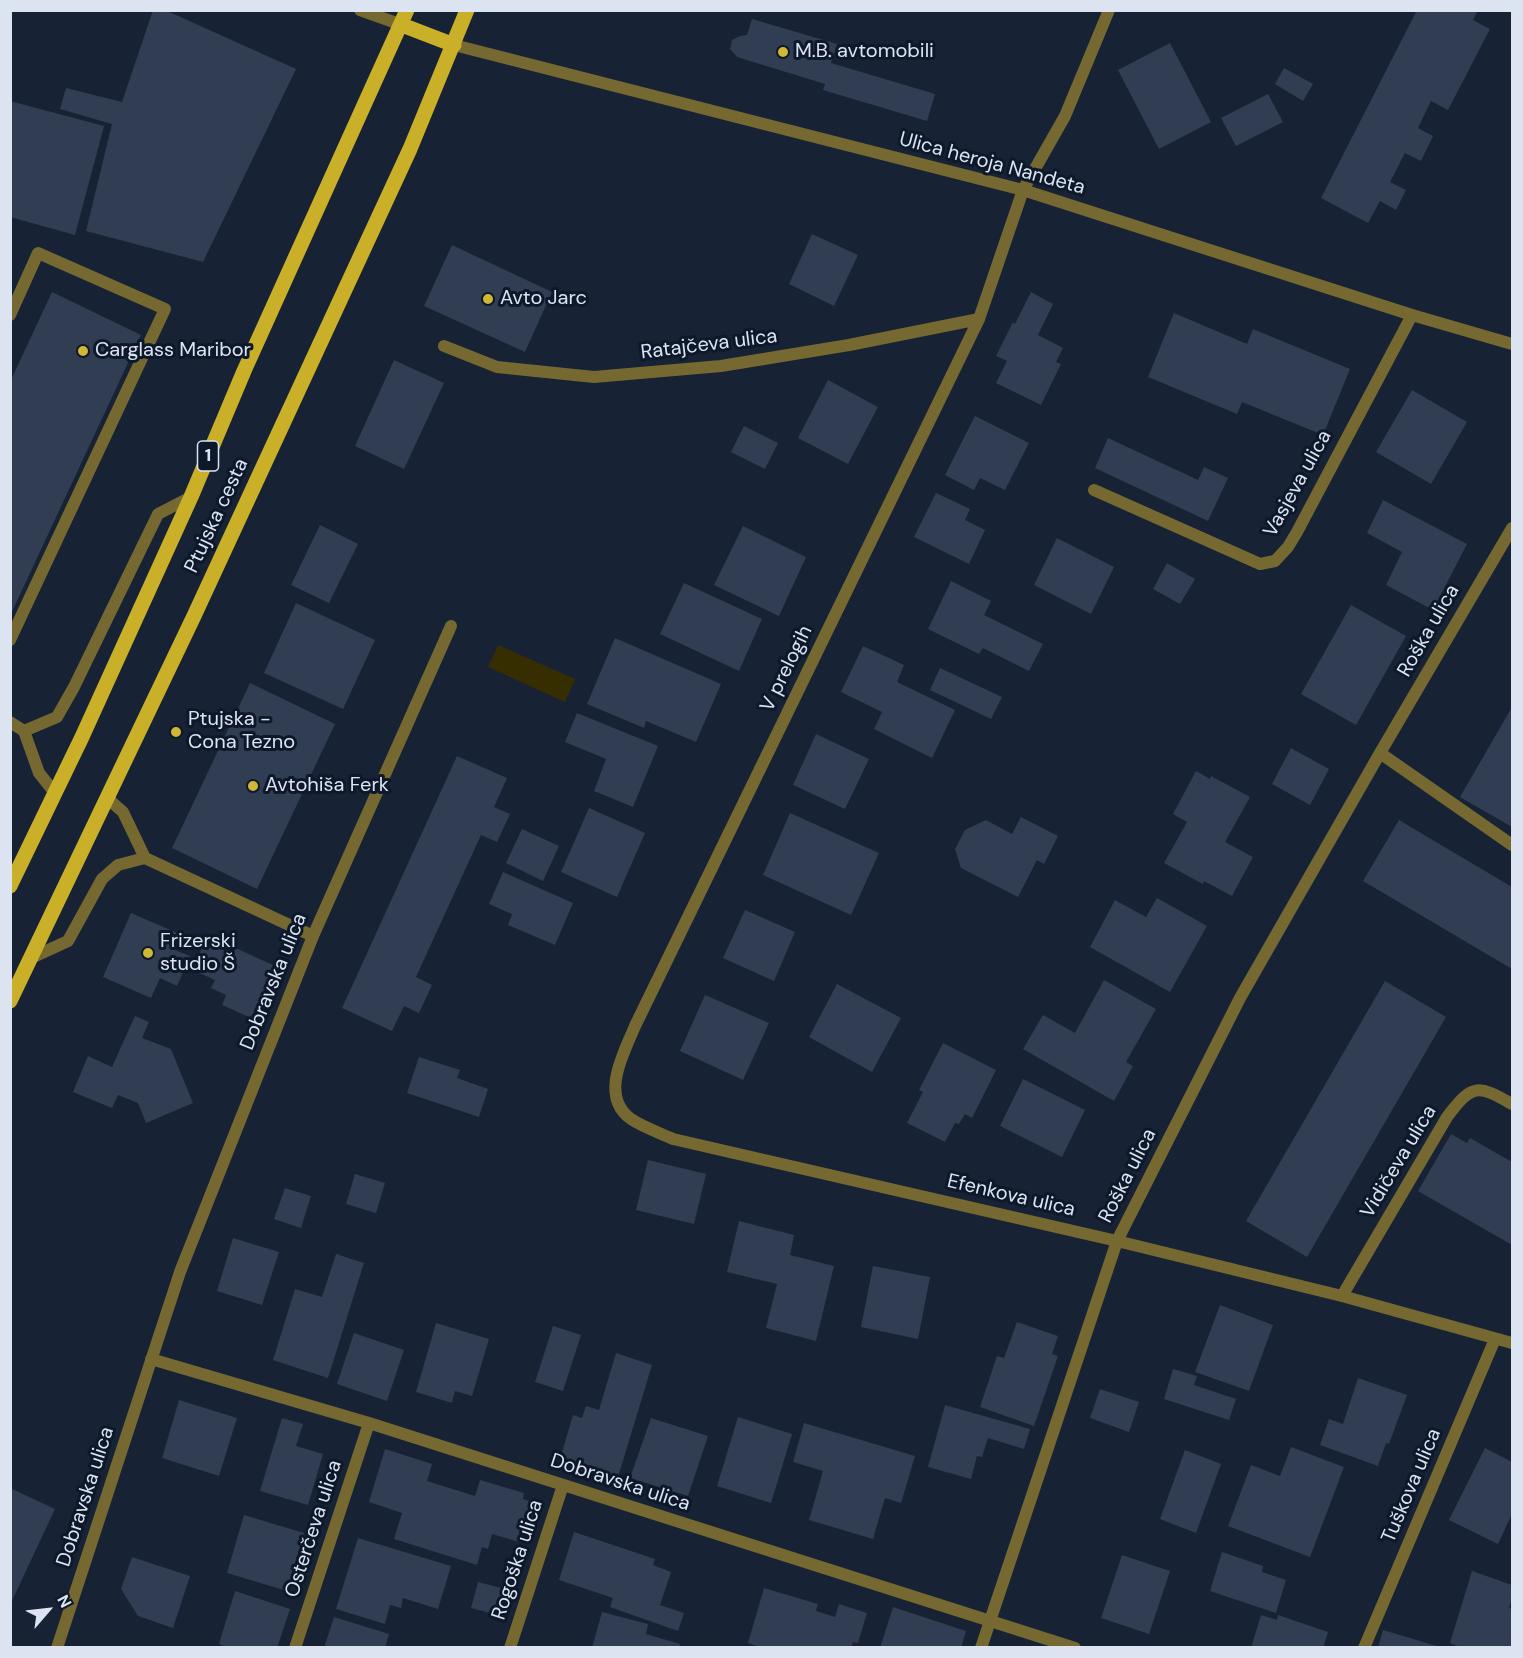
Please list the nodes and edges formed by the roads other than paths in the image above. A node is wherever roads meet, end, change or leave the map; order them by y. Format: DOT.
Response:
graph roads {
  1 [pos="360,10"];
  2 [pos="467,10"];
  3 [pos="1109,10"];
  4 [pos="404,18"];
  5 [pos="454,45"];
  6 [pos="1023,190"];
  7 [pos="10,315"];
  8 [pos="1412,315"];
  9 [pos="979,319"];
  10 [pos="1512,344"];
  11 [pos="444,346"];
  12 [pos="1094,490"];
  13 [pos="191,497"];
  14 [pos="1512,528"];
  15 [pos="452,626"];
  16 [pos="10,640"];
  17 [pos="10,722"];
  18 [pos="24,731"];
  19 [pos="1380,753"];
  20 [pos="55,793"];
  21 [pos="107,798"];
  22 [pos="1512,845"];
  23 [pos="145,858"];
  24 [pos="10,886"];
  25 [pos="313,936"];
  26 [pos="31,958"];
  27 [pos="10,1000"];
  28 [pos="1512,1104"];
  29 [pos="673,1139"];
  30 [pos="1117,1241"];
  31 [pos="1342,1296"];
  32 [pos="1495,1339"];
  33 [pos="1512,1343"];
  34 [pos="151,1359"];
  35 [pos="369,1423"];
  36 [pos="563,1485"];
  37 [pos="990,1620"];
  38 [pos="57,1647"];
  39 [pos="295,1647"];
  40 [pos="510,1647"];
  41 [pos="981,1647"];
  42 [pos="1075,1647"];
  43 [pos="1364,1647"];
  1 -- 4 [label="street"];
  2 -- 5 [label="main road, Ptujska cesta"];
  3 -- 6 [label="street, V prelogih"];
  4 -- 5 [label="main road"];
  4 -- 13 [label="main road, Ptujska cesta / 1"];
  5 -- 6 [label="street, Ulica heroja Nandeta"];
  5 -- 21 [label="main road, Ptujska cesta"];
  6 -- 8 [label="street, Ulica heroja Nandeta"];
  6 -- 9 [label="street, V prelogih"];
  7 -- 16 [label="street"];
  8 -- 10 [label="street, Ulica heroja Nandeta"];
  8 -- 12 [label="street, Vasjeva ulica"];
  9 -- 11 [label="street, Ratajčeva ulica"];
  9 -- 29 [label="street, V prelogih"];
  13 -- 18 [label="street"];
  13 -- 20 [label="main road, Ptujska cesta / 1"];
  14 -- 19 [label="street, Roška ulica"];
  15 -- 25 [label="street, Dobravska ulica"];
  17 -- 18 [label="street"];
  18 -- 20 [label="street"];
  19 -- 22 [label="street"];
  19 -- 30 [label="street, Roška ulica"];
  20 -- 24 [label="main road, Ptujska cesta / 1"];
  21 -- 23 [label="street"];
  21 -- 26 [label="main road, Ptujska cesta"];
  23 -- 25 [label="street"];
  23 -- 26 [label="street"];
  25 -- 34 [label="street, Dobravska ulica"];
  26 -- 27 [label="main road, Ptujska cesta"];
  28 -- 31 [label="street, Vidičeva ulica"];
  29 -- 30 [label="street, Efenkova ulica"];
  30 -- 31 [label="street, Efenkova ulica"];
  30 -- 37 [label="street, Roška ulica"];
  31 -- 32 [label="street, Efenkova ulica"];
  32 -- 33 [label="street, Efenkova ulica"];
  32 -- 43 [label="street, Tuškova ulica"];
  34 -- 35 [label="street, Dobravska ulica"];
  34 -- 38 [label="street, Dobravska ulica"];
  35 -- 36 [label="street, Dobravska ulica"];
  35 -- 39 [label="street, Osterčeva ulica"];
  36 -- 37 [label="street, Dobravska ulica"];
  36 -- 40 [label="street, Rogoška ulica"];
  37 -- 41 [label="street, Roška ulica"];
  37 -- 42 [label="street, Dobravska ulica"];
}
